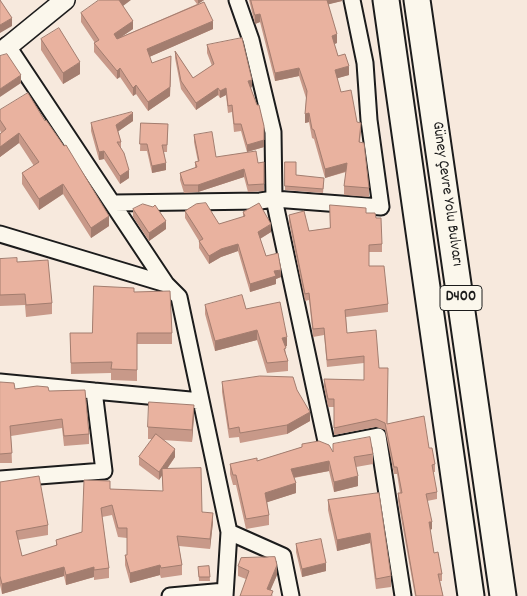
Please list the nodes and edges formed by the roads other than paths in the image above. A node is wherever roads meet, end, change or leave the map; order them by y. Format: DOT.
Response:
graph roads {
  1 [pos="65,0"];
  2 [pos="237,0"];
  3 [pos="352,0"];
  4 [pos="386,0"];
  5 [pos="417,0"];
  6 [pos="4,49"];
  7 [pos="274,199"];
  8 [pos="114,203"];
  9 [pos="0,234"];
  10 [pos="166,284"];
  11 [pos="0,382"];
  12 [pos="94,391"];
  13 [pos="201,401"];
  14 [pos="0,479"];
  15 [pos="229,532"];
  16 [pos="225,594"];
  17 [pos="170,596"];
  18 [pos="291,596"];
  19 [pos="403,596"];
  20 [pos="471,596"];
  21 [pos="503,596"];
  1 -- 6 [label="street"];
  2 -- 7 [label="street"];
  3 -- 7 [label="street"];
  4 -- 20 [label="highway, Güney Çevre Yolu Bulvarı / D400"];
  5 -- 21 [label="highway, Güney Çevre Yolu Bulvarı / D400"];
  6 -- 8 [label="street"];
  7 -- 8 [label="street"];
  7 -- 19 [label="street"];
  8 -- 10 [label="street"];
  9 -- 10 [label="street"];
  10 -- 13 [label="street"];
  11 -- 12 [label="street"];
  12 -- 13 [label="street"];
  12 -- 14 [label="street"];
  13 -- 15 [label="street"];
  15 -- 16 [label="street"];
  15 -- 18 [label="street"];
  16 -- 17 [label="street"];
}
